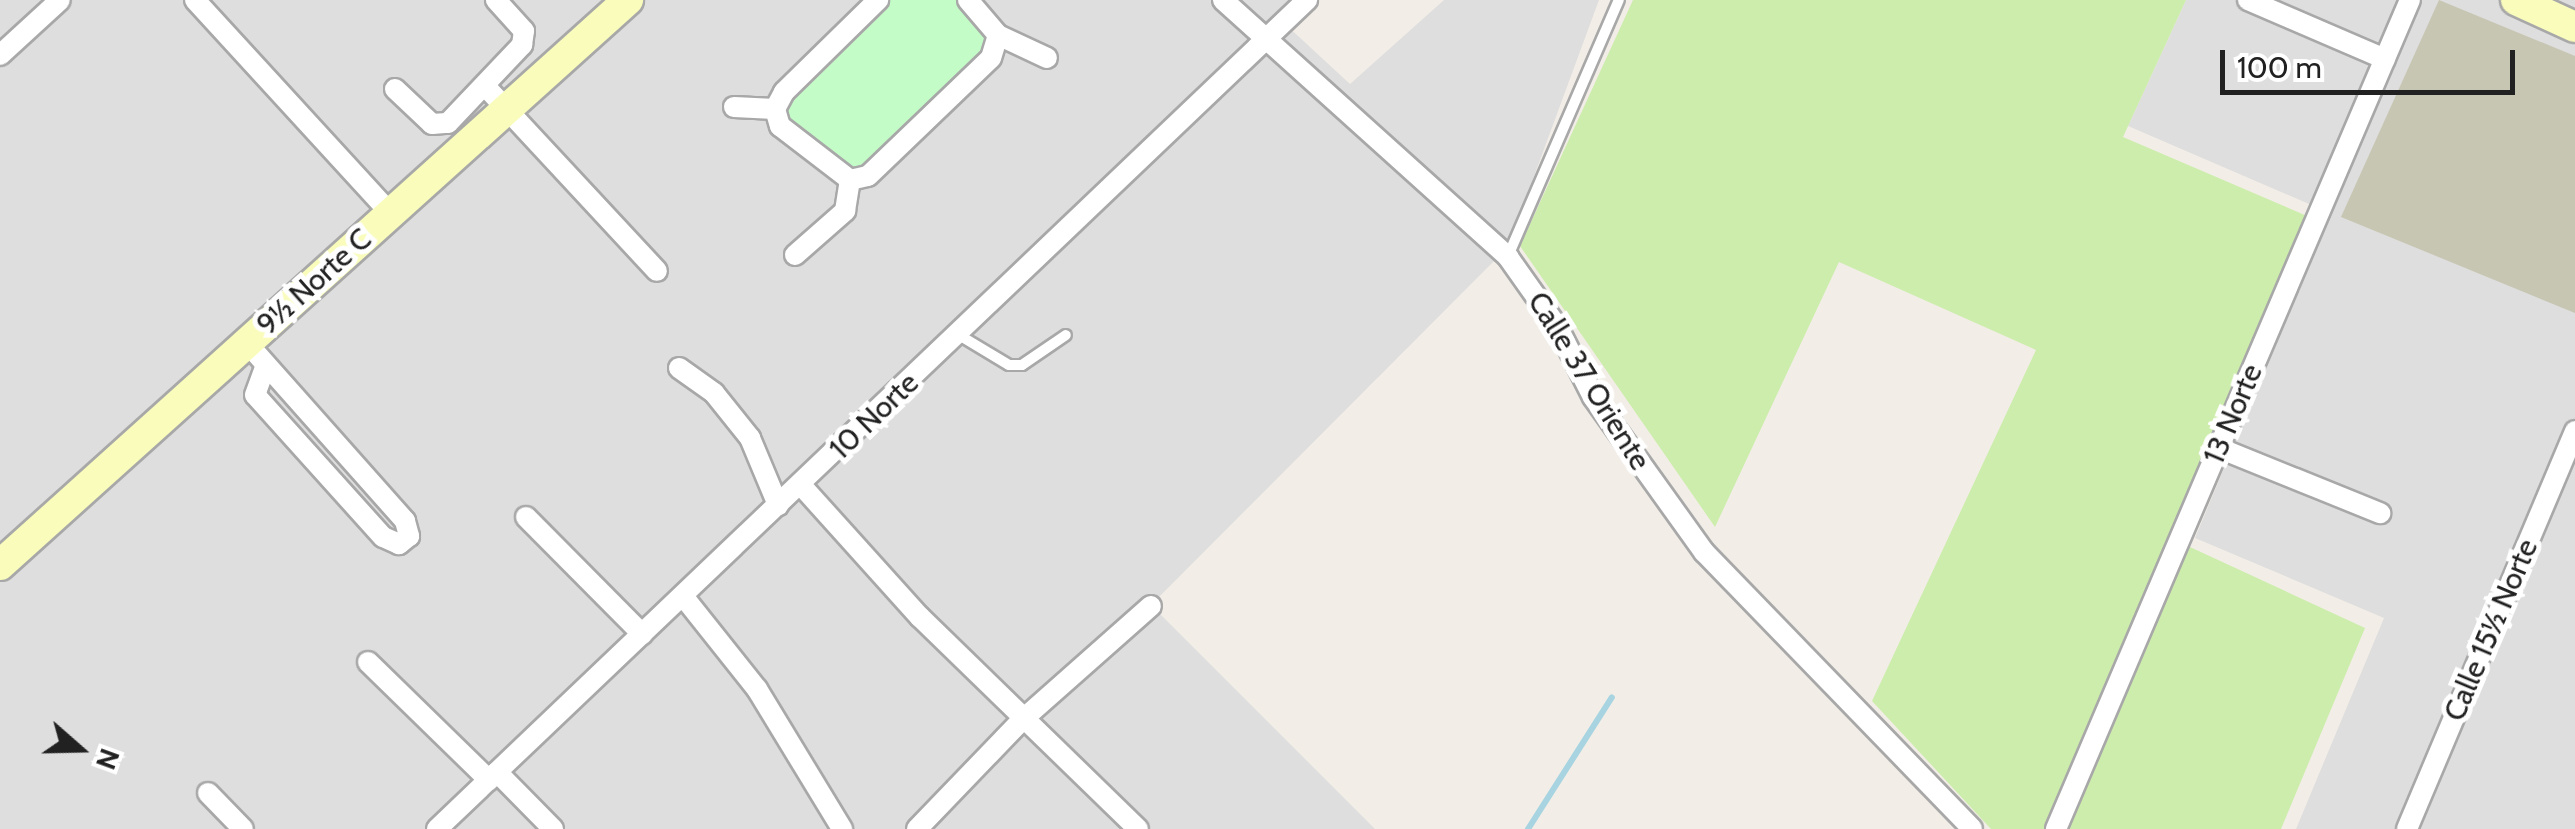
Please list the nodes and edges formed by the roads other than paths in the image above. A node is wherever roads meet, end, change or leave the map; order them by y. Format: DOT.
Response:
graph roads {
  1 [pos="60,0"];
  2 [pos="195,0"];
  3 [pos="496,0"];
  4 [pos="628,0"];
  5 [pos="878,0"];
  6 [pos="968,0"];
  7 [pos="1223,0"];
  8 [pos="1307,0"];
  9 [pos="1620,0"];
  10 [pos="2248,0"];
  11 [pos="2410,0"];
  12 [pos="2516,0"];
  13 [pos="2575,26"];
  14 [pos="998,36"];
  15 [pos="1268,40"];
  16 [pos="0,55"];
  17 [pos="1048,58"];
  18 [pos="2385,59"];
  19 [pos="396,89"];
  20 [pos="496,98"];
  21 [pos="734,107"];
  22 [pos="775,109"];
  23 [pos="850,180"];
  24 [pos="391,214"];
  25 [pos="795,256"];
  26 [pos="1508,257"];
  27 [pos="656,271"];
  28 [pos="959,334"];
  29 [pos="1066,336"];
  30 [pos="246,343"];
  31 [pos="265,368"];
  32 [pos="679,368"];
  33 [pos="305,411"];
  34 [pos="286,430"];
  35 [pos="2575,431"];
  36 [pos="2219,448"];
  37 [pos="342,451"];
  38 [pos="322,469"];
  39 [pos="802,485"];
  40 [pos="376,488"];
  41 [pos="778,505"];
  42 [pos="356,508"];
  43 [pos="2380,513"];
  44 [pos="526,517"];
  45 [pos="0,565"];
  46 [pos="682,596"];
  47 [pos="1151,606"];
  48 [pos="642,634"];
  49 [pos="368,662"];
  50 [pos="1022,720"];
  51 [pos="493,776"];
  52 [pos="208,794"];
  53 [pos="243,829"];
  54 [pos="437,829"];
  55 [pos="553,829"];
  56 [pos="842,829"];
  57 [pos="917,829"];
  58 [pos="1138,829"];
  59 [pos="1972,829"];
  60 [pos="2056,829"];
  61 [pos="2407,829"];
  1 -- 16 [label="street"];
  2 -- 24 [label="street"];
  3 -- 20 [label="street"];
  4 -- 20 [label="street, 9½ Norte C"];
  5 -- 22 [label="street"];
  6 -- 14 [label="street"];
  7 -- 15 [label="street, Calle 37 Oriente"];
  8 -- 15 [label="street, 10 Norte"];
  9 -- 26 [label="lane"];
  10 -- 18 [label="street"];
  11 -- 18 [label="street, 13 Norte"];
  12 -- 13 [label="street"];
  14 -- 17 [label="street"];
  14 -- 23 [label="street"];
  15 -- 26 [label="street, Calle 37 Oriente"];
  15 -- 28 [label="street, 10 Norte"];
  18 -- 36 [label="street, 13 Norte"];
  19 -- 20 [label="street"];
  20 -- 24 [label="street, 9½ Norte C"];
  20 -- 27 [label="street"];
  21 -- 22 [label="street"];
  22 -- 23 [label="street"];
  23 -- 25 [label="street"];
  24 -- 30 [label="street, 9½ Norte C"];
  26 -- 59 [label="street, Calle 37 Oriente"];
  28 -- 29 [label="lane"];
  28 -- 39 [label="street, 10 Norte"];
  30 -- 31 [label="street"];
  30 -- 45 [label="street, 9½ Norte C"];
  31 -- 33 [label="street"];
  31 -- 34 [label="street"];
  32 -- 41 [label="street"];
  33 -- 34 [label="street"];
  33 -- 37 [label="street"];
  34 -- 38 [label="street"];
  35 -- 61 [label="street, Calle 15½ Norte"];
  36 -- 43 [label="street"];
  36 -- 60 [label="street, 13 Norte"];
  37 -- 38 [label="street"];
  37 -- 40 [label="street"];
  38 -- 42 [label="street"];
  39 -- 41 [label="street, 10 Norte"];
  39 -- 50 [label="street"];
  40 -- 42 [label="street"];
  40 -- 42 [label="street"];
  41 -- 46 [label="street, 10 Norte"];
  44 -- 48 [label="street"];
  46 -- 48 [label="street, 10 Norte"];
  46 -- 56 [label="street"];
  47 -- 50 [label="street"];
  48 -- 51 [label="street, 10 Norte"];
  49 -- 51 [label="street"];
  50 -- 57 [label="street"];
  50 -- 58 [label="street"];
  51 -- 54 [label="street, 10 Norte"];
  51 -- 55 [label="street"];
  52 -- 53 [label="street"];
}
